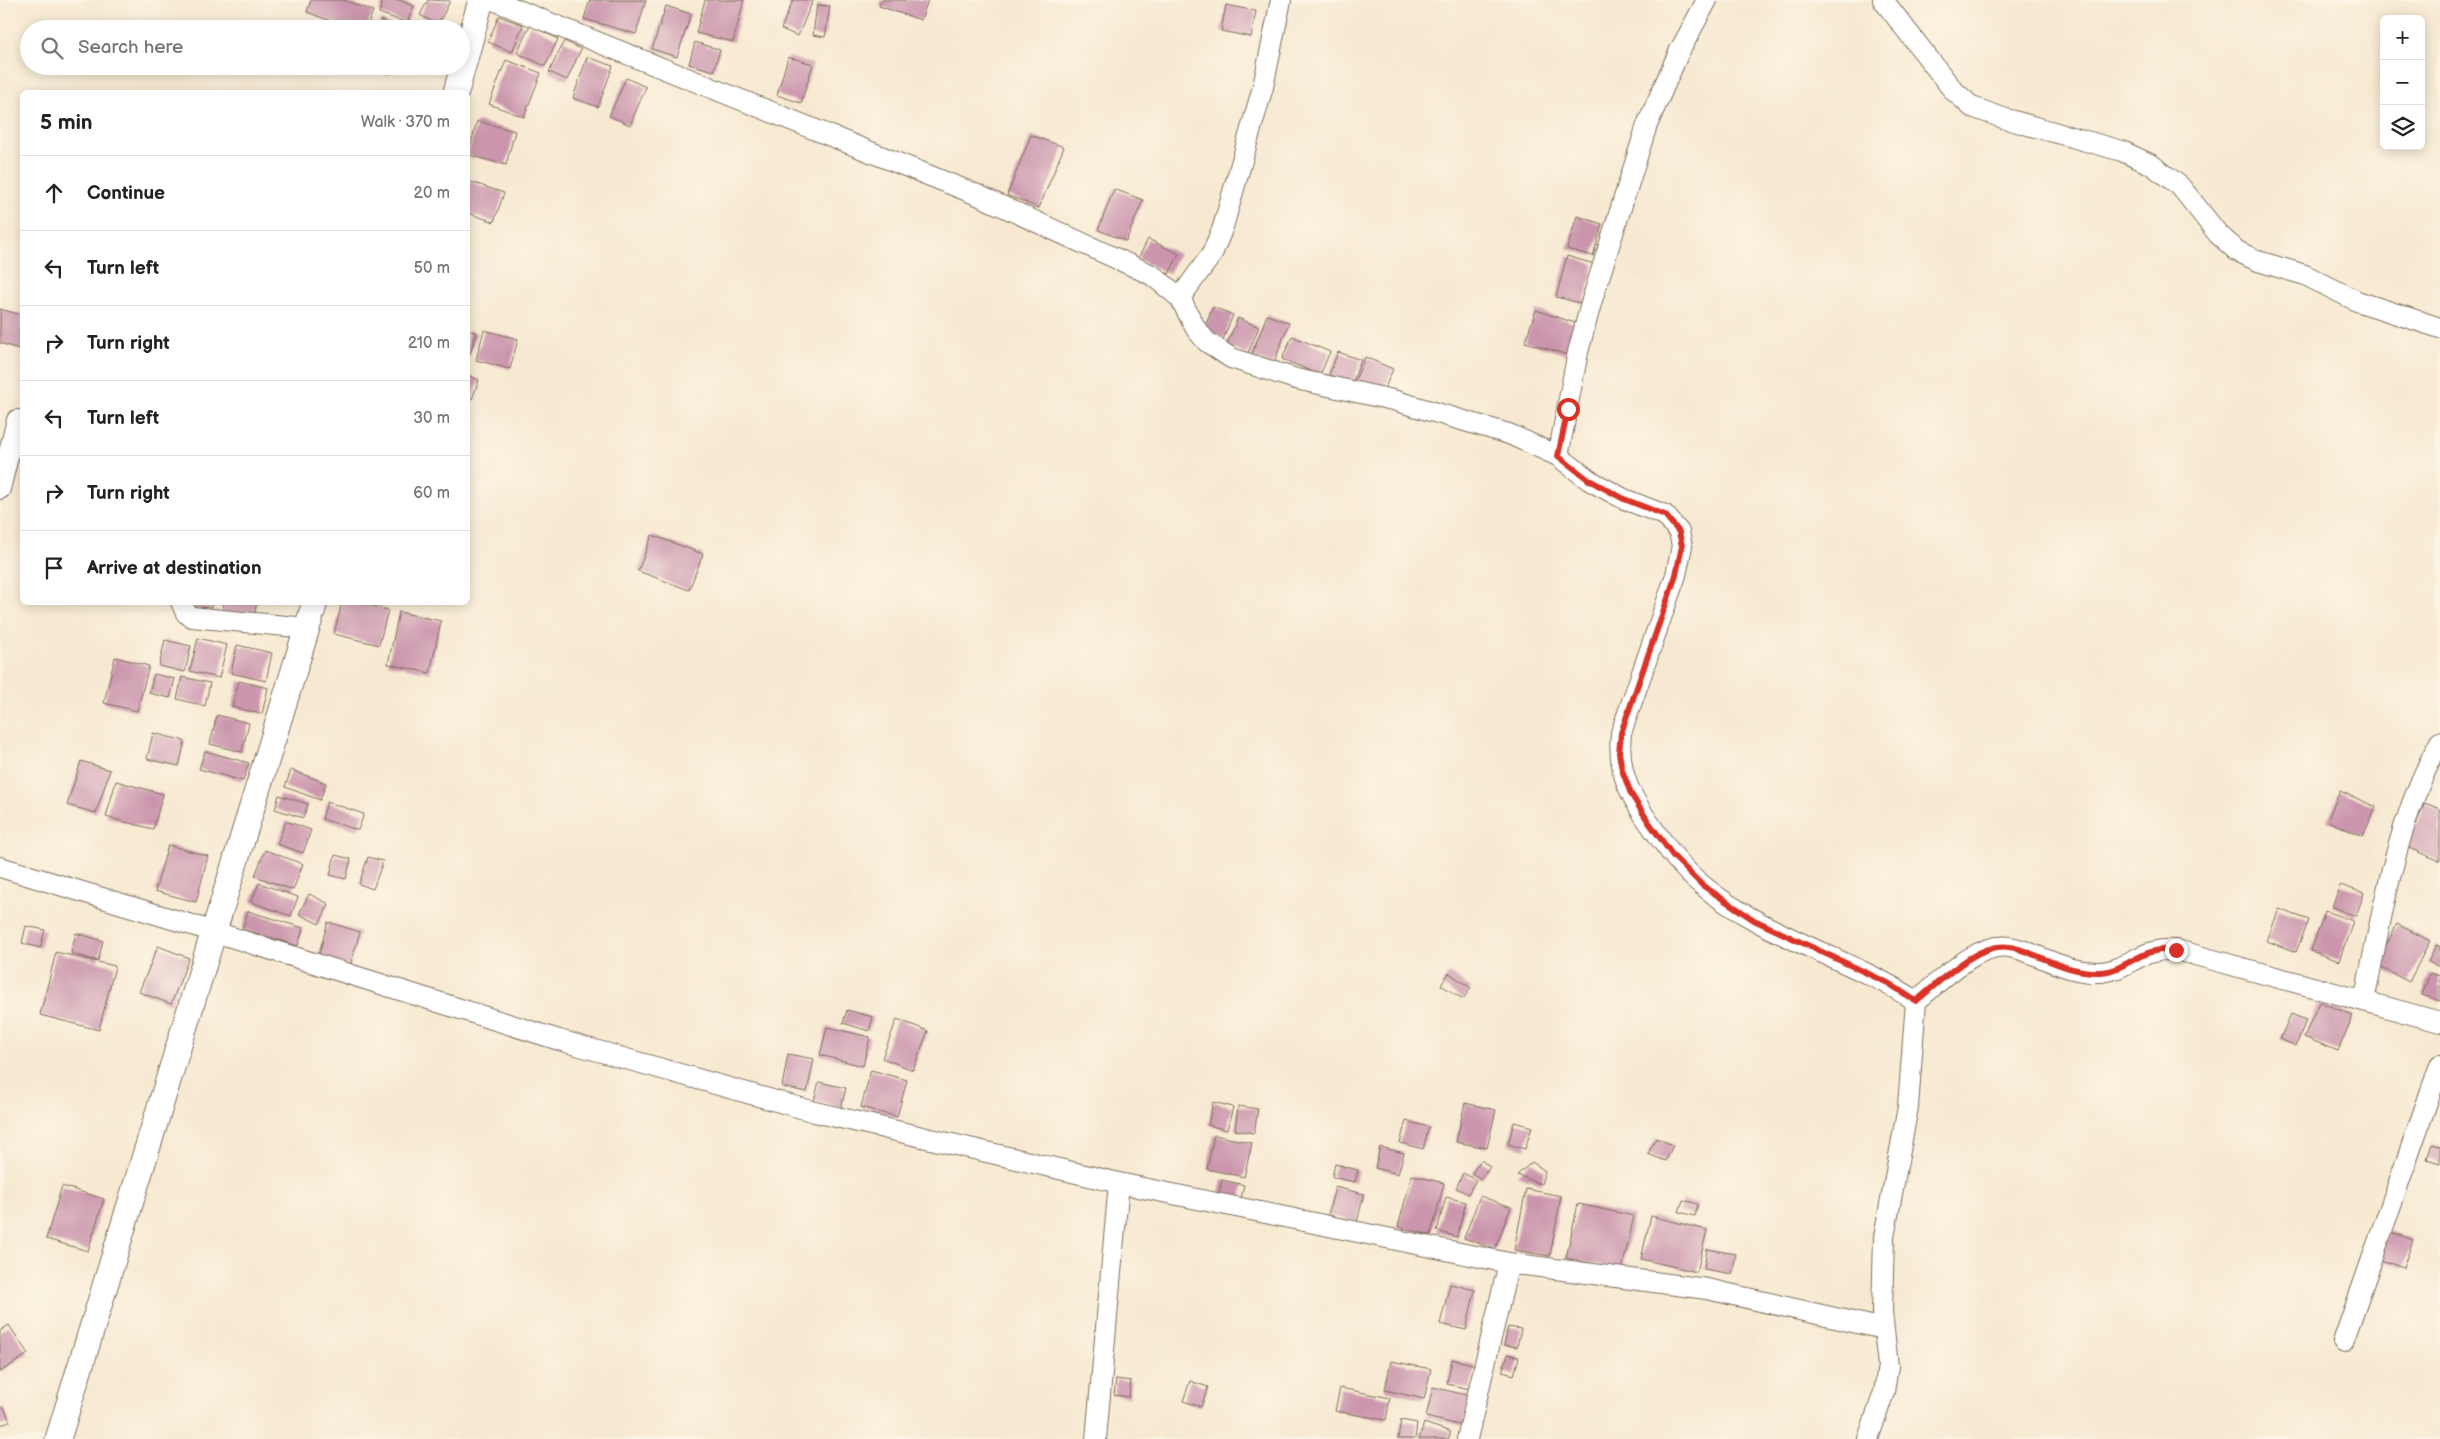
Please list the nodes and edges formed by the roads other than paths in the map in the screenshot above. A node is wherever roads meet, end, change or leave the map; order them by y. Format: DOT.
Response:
graph roads {
  1 [pos="481,0"];
  2 [pos="494,0"];
  3 [pos="1281,0"];
  4 [pos="1707,0"];
  5 [pos="1883,0"];
  6 [pos="470,40"];
  7 [pos="461,75"];
  8 [pos="457,90"];
  9 [pos="1180,298"];
  10 [pos="2440,328"];
  11 [pos="13,419"];
  12 [pos="1558,456"];
  13 [pos="0,489"];
  14 [pos="182,605"];
  15 [pos="314,605"];
  16 [pos="307,628"];
  17 [pos="2440,742"];
  18 [pos="0,867"];
  19 [pos="215,932"];
  20 [pos="1916,1001"];
  21 [pos="2364,1001"];
  22 [pos="2440,1022"];
  23 [pos="2440,1065"];
  24 [pos="1119,1183"];
  25 [pos="1509,1263"];
  26 [pos="1884,1329"];
  27 [pos="2343,1342"];
  28 [pos="58,1439"];
  29 [pos="1096,1439"];
  30 [pos="1466,1439"];
  31 [pos="1868,1439"];
  1 -- 6 [label="street"];
  2 -- 9 [label="street"];
  3 -- 9 [label="street"];
  4 -- 12 [label="street"];
  5 -- 10 [label="street"];
  7 -- 8 [label="street"];
  9 -- 12 [label="street"];
  11 -- 13 [label="street"];
  12 -- 20 [label="street"];
  14 -- 16 [label="street"];
  15 -- 16 [label="street"];
  16 -- 19 [label="street"];
  17 -- 21 [label="street"];
  18 -- 19 [label="street"];
  19 -- 24 [label="street"];
  19 -- 28 [label="street"];
  20 -- 21 [label="street"];
  20 -- 26 [label="street"];
  21 -- 22 [label="street"];
  23 -- 27 [label="street"];
  24 -- 25 [label="street"];
  24 -- 29 [label="street"];
  25 -- 26 [label="street"];
  25 -- 30 [label="street"];
  26 -- 31 [label="street"];
}
